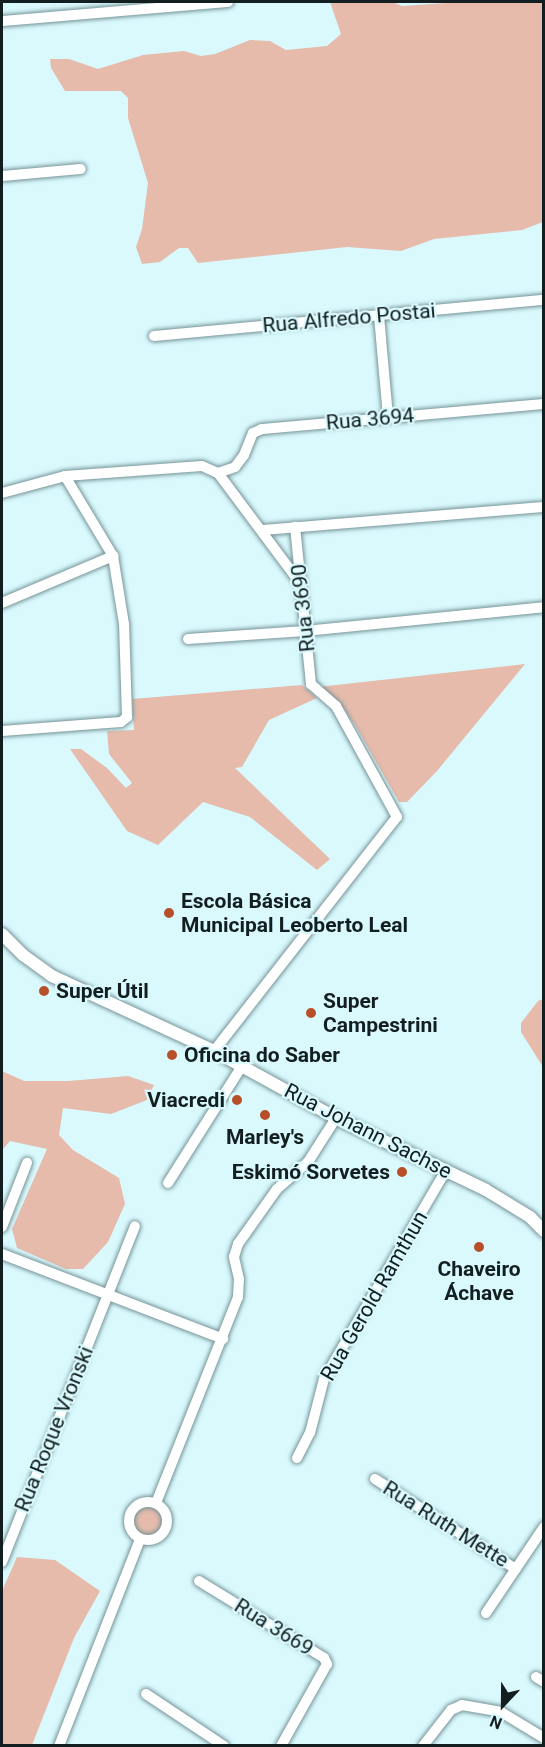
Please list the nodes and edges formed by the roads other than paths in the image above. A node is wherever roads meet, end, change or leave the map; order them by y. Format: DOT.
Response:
graph roads {
  1 [pos="228,2"];
  2 [pos="2,21"];
  3 [pos="81,169"];
  4 [pos="2,176"];
  5 [pos="543,300"];
  6 [pos="379,316"];
  7 [pos="154,336"];
  8 [pos="543,404"];
  9 [pos="388,417"];
  10 [pos="218,473"];
  11 [pos="65,476"];
  12 [pos="2,493"];
  13 [pos="543,507"];
  14 [pos="295,527"];
  15 [pos="262,530"];
  16 [pos="113,556"];
  17 [pos="301,583"];
  18 [pos="2,603"];
  19 [pos="543,607"];
  20 [pos="305,631"];
  21 [pos="188,639"];
  22 [pos="2,731"];
  23 [pos="2,934"];
  24 [pos="214,1051"];
  25 [pos="242,1066"];
  26 [pos="336,1118"];
  27 [pos="27,1163"];
  28 [pos="446,1170"];
  29 [pos="168,1183"];
  30 [pos="135,1226"];
  31 [pos="2,1227"];
  32 [pos="543,1231"];
  33 [pos="2,1254"];
  34 [pos="107,1295"];
  35 [pos="223,1339"];
  36 [pos="297,1458"];
  37 [pos="375,1479"];
  38 [pos="156,1503"];
  39 [pos="543,1527"];
  40 [pos="140,1539"];
  41 [pos="2,1562"];
  42 [pos="516,1569"];
  43 [pos="199,1581"];
  44 [pos="486,1613"];
  45 [pos="146,1695"];
  46 [pos="543,1738"];
  47 [pos="59,1746"];
  48 [pos="224,1746"];
  49 [pos="281,1746"];
  50 [pos="423,1746"];
  1 -- 2 [label="street"];
  3 -- 4 [label="street"];
  5 -- 6 [label="street, Rua Alfredo Postai"];
  6 -- 7 [label="street, Rua Alfredo Postai"];
  6 -- 9 [label="street"];
  8 -- 9 [label="street, Rua 3694"];
  9 -- 10 [label="street, Rua 3694"];
  10 -- 11 [label="street"];
  10 -- 15 [label="street"];
  11 -- 12 [label="street"];
  11 -- 16 [label="street"];
  13 -- 14 [label="street"];
  14 -- 15 [label="street"];
  14 -- 17 [label="street, Rua 3690"];
  15 -- 17 [label="street"];
  16 -- 18 [label="street"];
  16 -- 22 [label="street"];
  17 -- 20 [label="street, Rua 3690"];
  19 -- 20 [label="street"];
  20 -- 21 [label="street"];
  20 -- 24 [label="street, Rua 3690"];
  23 -- 24 [label="street, Rua Johann Sachse"];
  24 -- 25 [label="street, Rua Johann Sachse"];
  25 -- 26 [label="street, Rua Johann Sachse"];
  25 -- 29 [label="street"];
  26 -- 28 [label="street, Rua Johann Sachse"];
  26 -- 35 [label="street"];
  27 -- 31 [label="street"];
  28 -- 32 [label="street, Rua Johann Sachse"];
  28 -- 36 [label="street, Rua Gerold Ramthun"];
  30 -- 34 [label="street, Rua Roque Vronski"];
  33 -- 34 [label="street"];
  34 -- 35 [label="street"];
  34 -- 41 [label="street, Rua Roque Vronski"];
  35 -- 38 [label="street"];
  37 -- 42 [label="street, Rua Ruth Mette"];
  38 -- 40 [label="street"];
  38 -- 40 [label="street"];
  39 -- 42 [label="street"];
  40 -- 47 [label="street"];
  42 -- 44 [label="street"];
  43 -- 49 [label="street, Rua 3669"];
  45 -- 48 [label="street"];
  46 -- 50 [label="street"];
}
